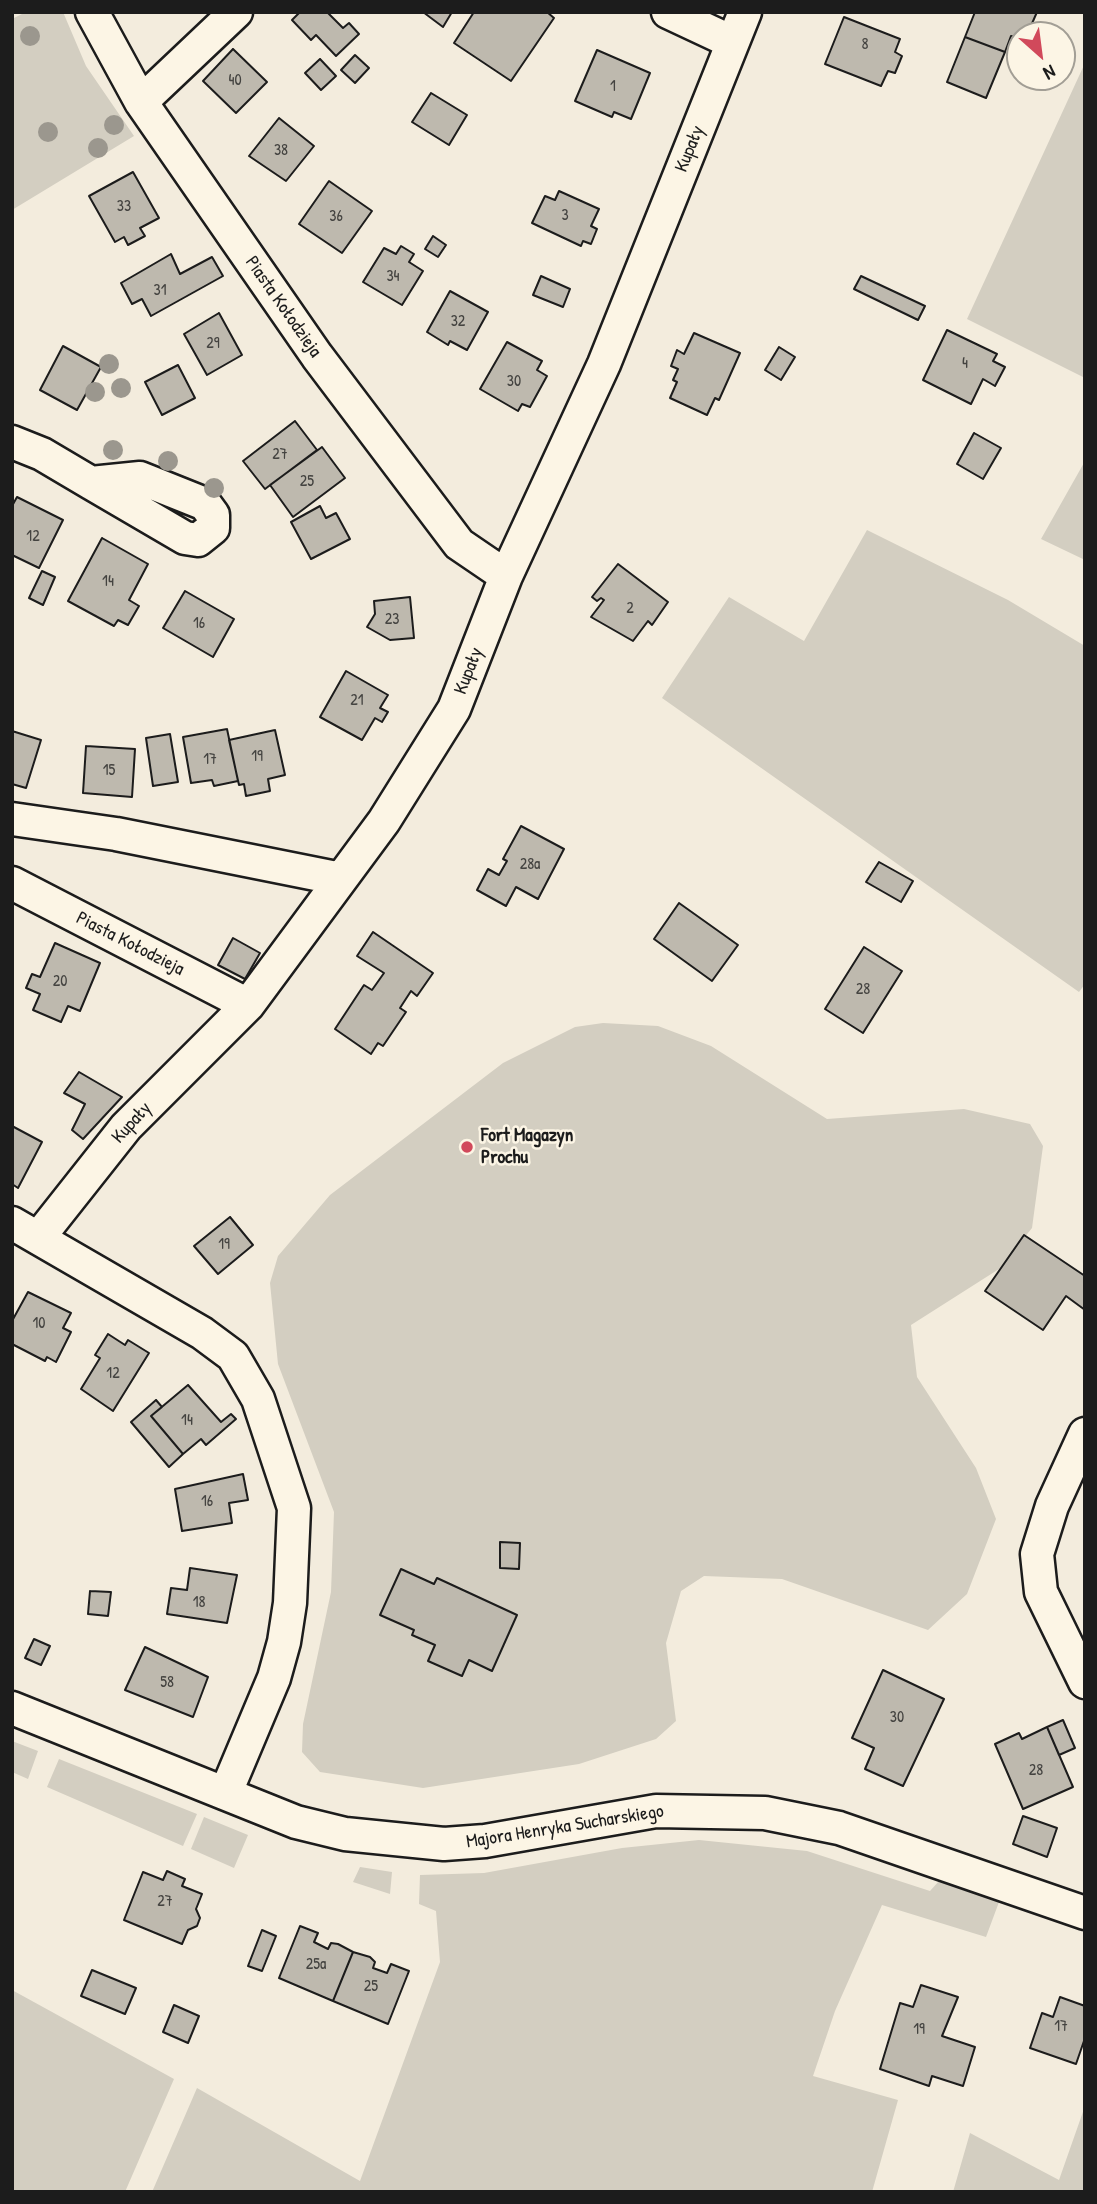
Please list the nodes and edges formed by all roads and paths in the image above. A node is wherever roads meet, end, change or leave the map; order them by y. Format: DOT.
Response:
graph roads {
  1 [pos="92,12"];
  2 [pos="236,12"];
  3 [pos="668,12"];
  4 [pos="745,12"];
  5 [pos="732,42"];
  6 [pos="141,102"];
  7 [pos="12,442"];
  8 [pos="91,483"];
  9 [pos="506,576"];
  10 [pos="12,819"];
  11 [pos="341,879"];
  12 [pos="12,883"];
  13 [pos="248,1005"];
  14 [pos="26,1230"];
  15 [pos="1085,1434"];
  16 [pos="1085,1682"];
  17 [pos="12,1708"];
  18 [pos="226,1792"];
  19 [pos="1085,1913"];
  1 -- 6 [label="street, Piasta Kołodzieja"];
  2 -- 6 [label="street"];
  3 -- 5 [label="street"];
  4 -- 5 [label="street, Kupały"];
  5 -- 9 [label="street, Kupały"];
  6 -- 9 [label="street, Piasta Kołodzieja"];
  7 -- 8 [label="street"];
  9 -- 11 [label="street, Kupały"];
  10 -- 11 [label="street"];
  11 -- 13 [label="street, Kupały"];
  12 -- 13 [label="street, Piasta Kołodzieja"];
  13 -- 14 [label="street, Kupały"];
  14 -- 18 [label="street"];
  15 -- 16 [label="street"];
  17 -- 18 [label="street, Majora Henryka Sucharskiego"];
  18 -- 19 [label="street, Majora Henryka Sucharskiego"];
}
